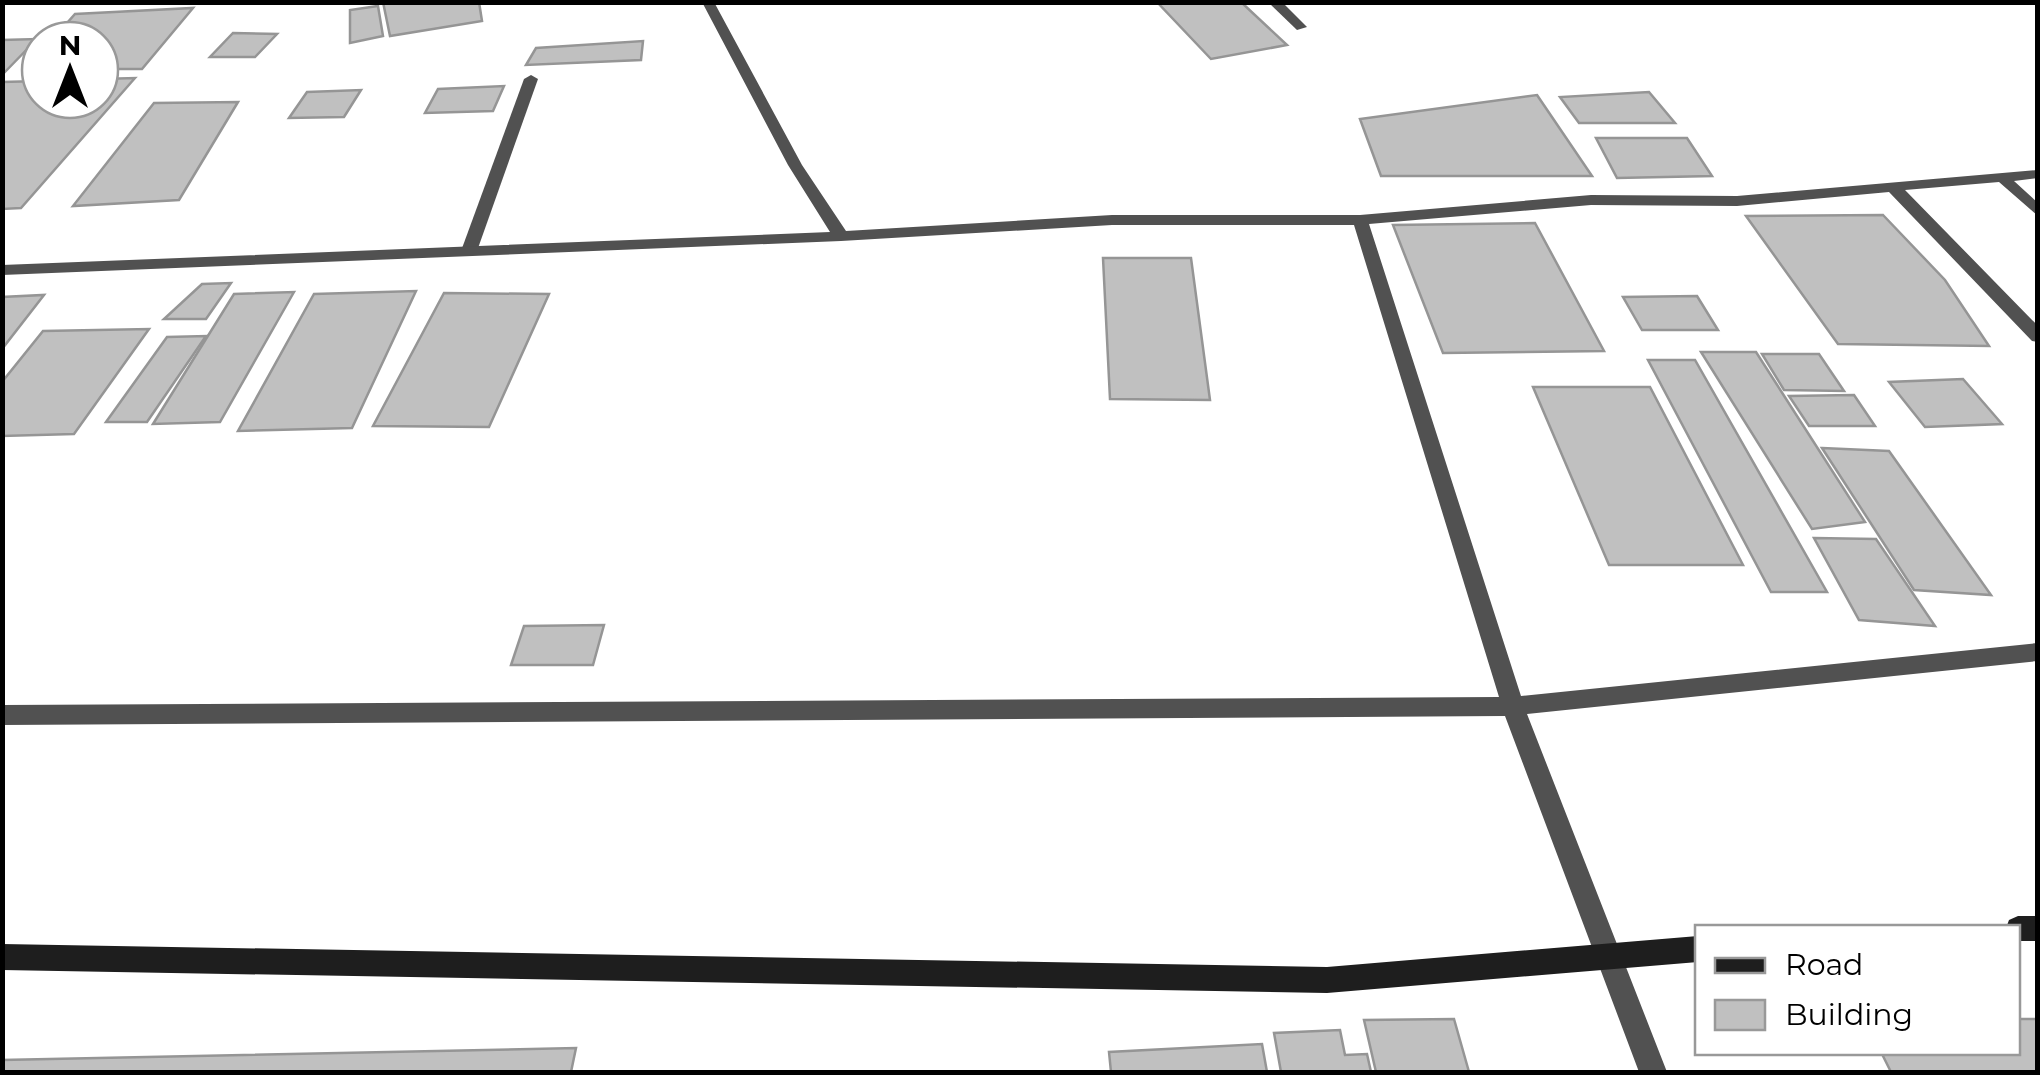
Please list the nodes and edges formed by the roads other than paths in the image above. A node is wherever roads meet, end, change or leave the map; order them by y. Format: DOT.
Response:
graph roads {
  1 [pos="708,2"];
  2 [pos="1274,2"];
  3 [pos="1301,27"];
  4 [pos="531,79"];
  5 [pos="2038,174"];
  6 [pos="2004,179"];
  7 [pos="1892,185"];
  8 [pos="2038,212"];
  9 [pos="1360,220"];
  10 [pos="841,236"];
  11 [pos="469,251"];
  12 [pos="2,270"];
  13 [pos="2038,337"];
  14 [pos="2038,652"];
  15 [pos="1513,706"];
  16 [pos="2,715"];
  17 [pos="1695,948"];
  18 [pos="1607,954"];
  19 [pos="2,957"];
  20 [pos="1653,1072"];
  1 -- 10 [label="street"];
  2 -- 3 [label="street"];
  4 -- 11 [label="street"];
  5 -- 6 [label="street"];
  6 -- 7 [label="street"];
  6 -- 8 [label="street"];
  7 -- 9 [label="street"];
  7 -- 13 [label="street"];
  9 -- 10 [label="street"];
  9 -- 15 [label="street"];
  10 -- 11 [label="street"];
  11 -- 12 [label="street"];
  14 -- 15 [label="street"];
  15 -- 16 [label="street"];
  15 -- 18 [label="street"];
  17 -- 18 [label="street"];
  18 -- 19 [label="street"];
  18 -- 20 [label="street"];
}
